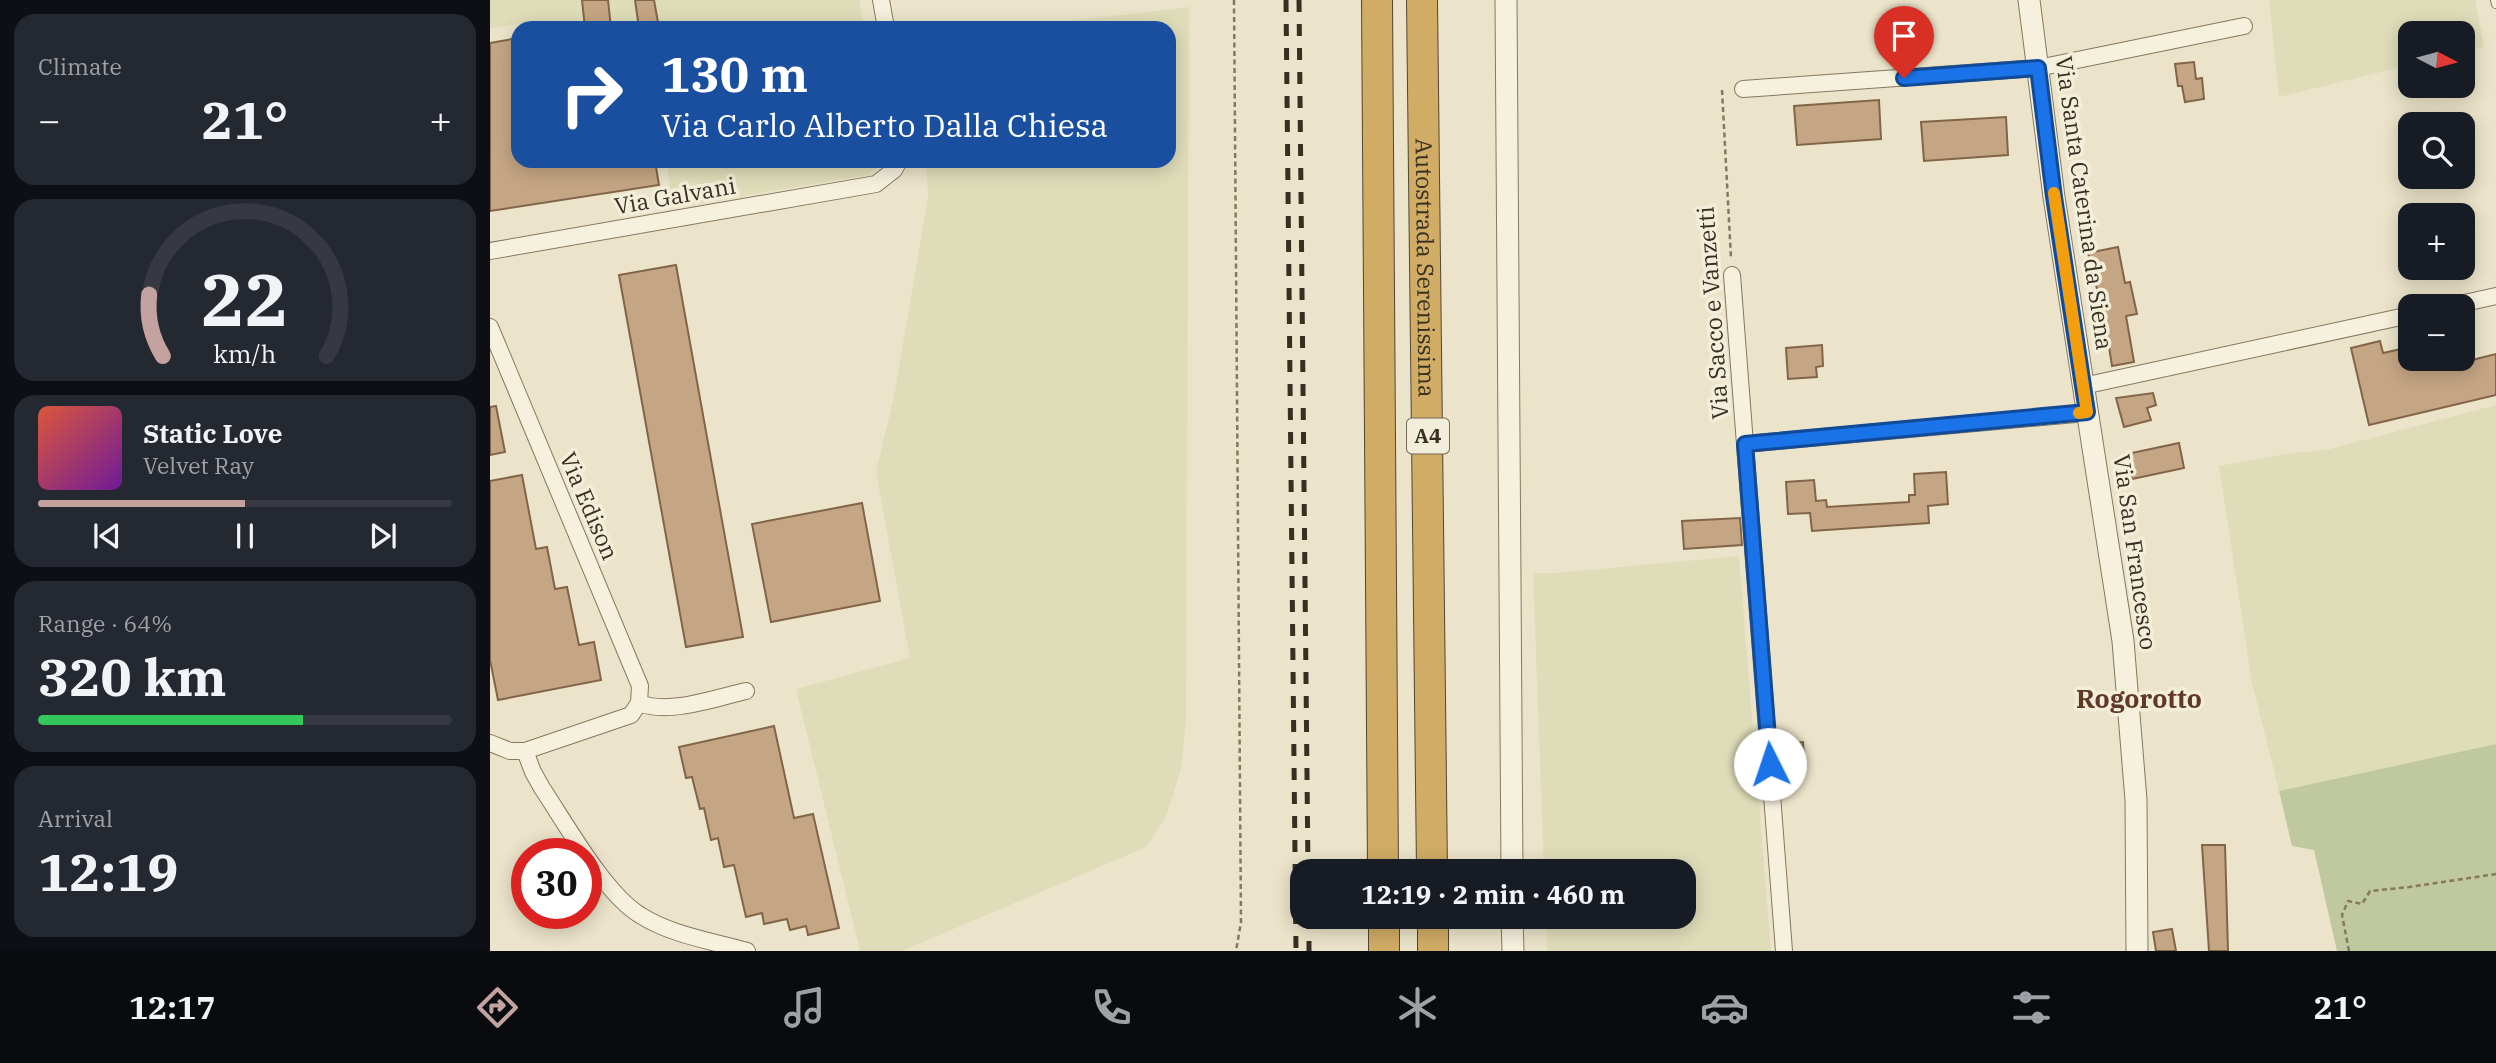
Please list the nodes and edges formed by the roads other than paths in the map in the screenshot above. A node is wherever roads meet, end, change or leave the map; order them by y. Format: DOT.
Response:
graph roads {
  1 [pos="880,0"];
  2 [pos="1377,0"];
  3 [pos="1422,0"];
  4 [pos="1506,0"];
  5 [pos="2029,0"];
  6 [pos="884,21"];
  7 [pos="2244,26"];
  8 [pos="2038,68"];
  9 [pos="1743,89"];
  10 [pos="895,168"];
  11 [pos="490,251"];
  12 [pos="1732,275"];
  13 [pos="2496,296"];
  14 [pos="2475,301"];
  15 [pos="2398,318"];
  16 [pos="490,327"];
  17 [pos="2083,386"];
  18 [pos="2087,412"];
  19 [pos="1745,444"];
  20 [pos="746,691"];
  21 [pos="639,703"];
  22 [pos="490,743"];
  23 [pos="525,751"];
  24 [pos="1383,859"];
  25 [pos="1432,859"];
  26 [pos="1512,859"];
  27 [pos="1384,929"];
  28 [pos="1433,929"];
  29 [pos="1512,929"];
  30 [pos="747,951"];
  31 [pos="1384,951"];
  32 [pos="1433,951"];
  33 [pos="1513,951"];
  34 [pos="1784,951"];
  35 [pos="2137,951"];
  1 -- 6 [label="street"];
  2 -- 24 [label="highway, Autostrada Serenissima / A4"];
  3 -- 25 [label="highway, Autostrada Serenissima / A4"];
  4 -- 26 [label="street"];
  5 -- 8 [label="street, Via Santa Caterina da Siena"];
  7 -- 8 [label="street"];
  8 -- 9 [label="street"];
  8 -- 17 [label="street, Via Santa Caterina da Siena"];
  10 -- 11 [label="street, Via Galvani"];
  12 -- 19 [label="street, Via Sacco e Vanzetti"];
  13 -- 14 [label="street"];
  15 -- 17 [label="street"];
  16 -- 21 [label="street, Via Edison"];
  17 -- 18 [label="street, Via Santa Caterina da Siena"];
  18 -- 19 [label="street"];
  18 -- 35 [label="street, Via San Francesco"];
  19 -- 34 [label="street, Via Sacco e Vanzetti"];
  20 -- 21 [label="street"];
  21 -- 23 [label="street"];
  22 -- 23 [label="street"];
  23 -- 30 [label="street"];
  27 -- 31 [label="highway"];
  28 -- 32 [label="highway"];
  29 -- 33 [label="street"];
}
